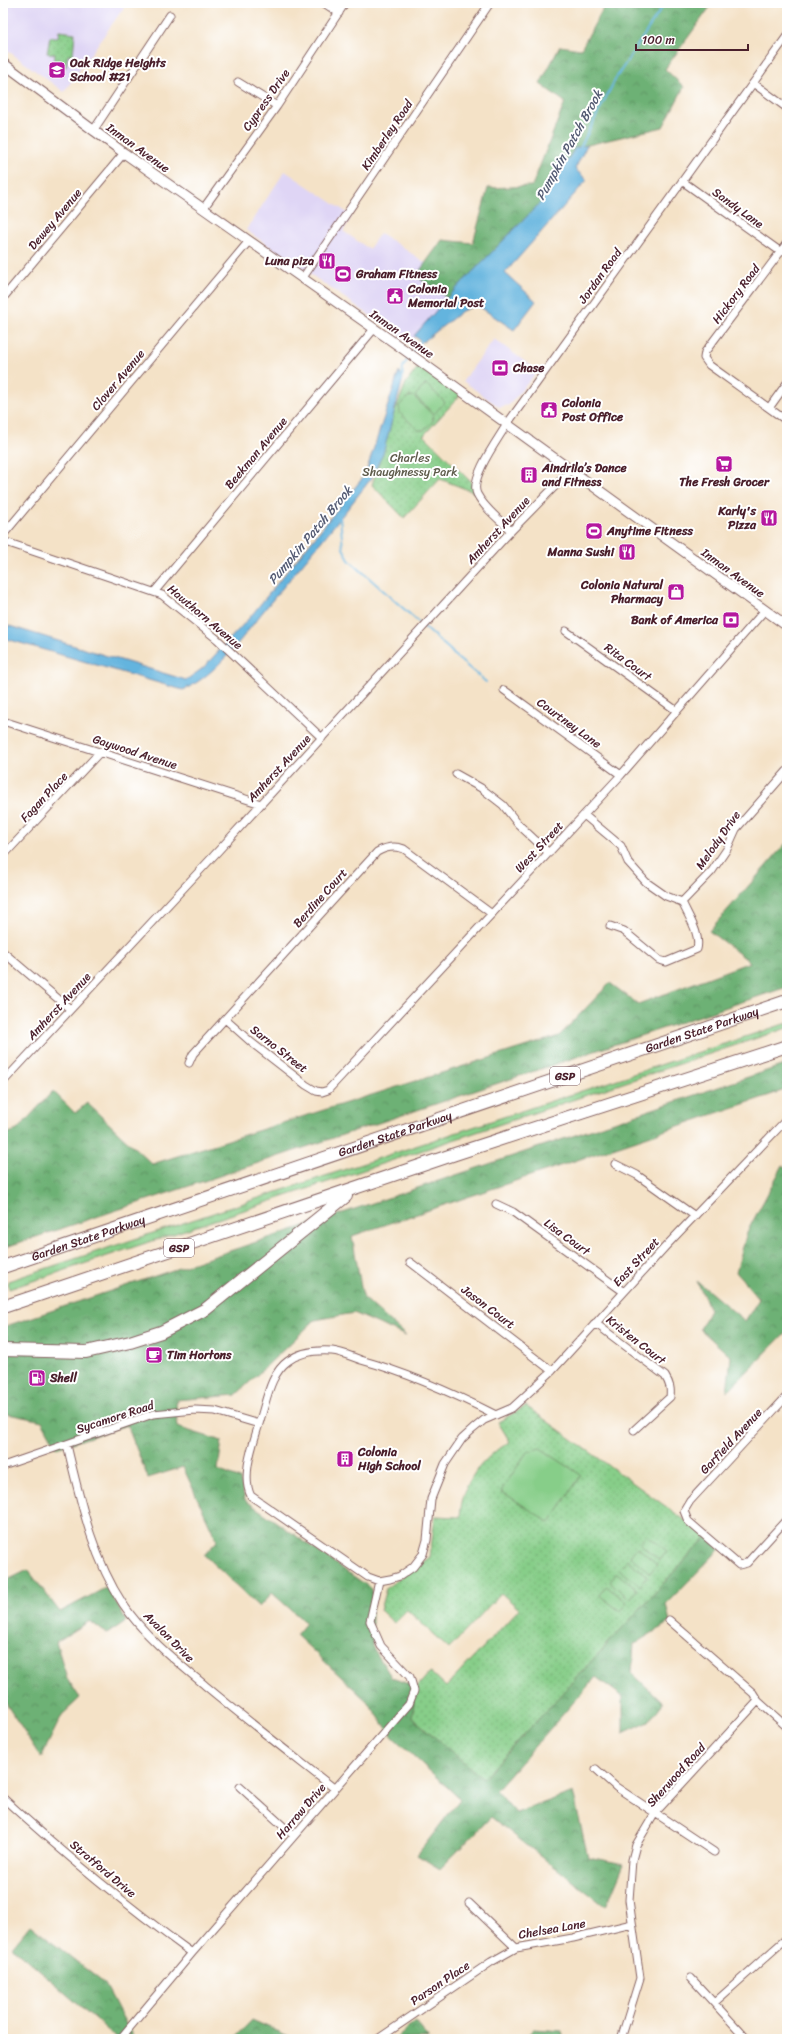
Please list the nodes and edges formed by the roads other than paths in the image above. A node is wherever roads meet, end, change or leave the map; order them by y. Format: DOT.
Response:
graph roads {
  1 [pos="324,3"];
  2 [pos="346,3"];
  3 [pos="490,3"];
  4 [pos="339,13"];
  5 [pos="170,15"];
  6 [pos="787,36"];
  7 [pos="3,63"];
  8 [pos="238,82"];
  9 [pos="753,83"];
  10 [pos="277,106"];
  11 [pos="787,108"];
  12 [pos="94,131"];
  13 [pos="124,153"];
  14 [pos="682,181"];
  15 [pos="204,209"];
  16 [pos="249,241"];
  17 [pos="787,244"];
  18 [pos="781,252"];
  19 [pos="302,279"];
  20 [pos="3,298"];
  21 [pos="374,329"];
  22 [pos="787,383"];
  23 [pos="769,408"];
  24 [pos="787,420"];
  25 [pos="507,424"];
  26 [pos="571,470"];
  27 [pos="511,530"];
  28 [pos="3,534"];
  29 [pos="3,540"];
  30 [pos="155,591"];
  31 [pos="765,610"];
  32 [pos="787,626"];
  33 [pos="566,631"];
  34 [pos="504,690"];
  35 [pos="677,711"];
  36 [pos="3,721"];
  37 [pos="322,738"];
  38 [pos="100,752"];
  39 [pos="787,771"];
  40 [pos="456,774"];
  41 [pos="621,775"];
  42 [pos="261,804"];
  43 [pos="584,815"];
  44 [pos="549,853"];
  45 [pos="3,856"];
  46 [pos="682,902"];
  47 [pos="492,914"];
  48 [pos="610,926"];
  49 [pos="3,952"];
  50 [pos="787,1001"];
  51 [pos="70,1009"];
  52 [pos="225,1019"];
  53 [pos="787,1046"];
  54 [pos="189,1063"];
  55 [pos="3,1082"];
  56 [pos="322,1092"];
  57 [pos="787,1119"];
  58 [pos="615,1164"];
  59 [pos="352,1190"];
  60 [pos="496,1204"];
  61 [pos="695,1216"];
  62 [pos="410,1262"];
  63 [pos="3,1267"];
  64 [pos="624,1292"];
  65 [pos="3,1307"];
  66 [pos="596,1323"];
  67 [pos="3,1350"];
  68 [pos="552,1370"];
  69 [pos="787,1396"];
  70 [pos="496,1415"];
  71 [pos="259,1424"];
  72 [pos="634,1430"];
  73 [pos="67,1444"];
  74 [pos="3,1466"];
  75 [pos="787,1519"];
  76 [pos="379,1581"];
  77 [pos="668,1620"];
  78 [pos="758,1701"];
  79 [pos="787,1727"];
  80 [pos="596,1769"];
  81 [pos="240,1787"];
  82 [pos="335,1789"];
  83 [pos="3,1798"];
  84 [pos="655,1813"];
  85 [pos="294,1836"];
  86 [pos="714,1852"];
  87 [pos="469,1903"];
  88 [pos="632,1924"];
  89 [pos="787,1938"];
  90 [pos="516,1948"];
  91 [pos="192,1953"];
  92 [pos="691,1978"];
  93 [pos="714,2003"];
  94 [pos="120,2039"];
  95 [pos="378,2039"];
  96 [pos="621,2039"];
  97 [pos="747,2039"];
  1 -- 4 [label="street"];
  2 -- 4 [label="street, Cypress Drive"];
  3 -- 19 [label="street, Kimberley Road"];
  4 -- 10 [label="street, Cypress Drive"];
  5 -- 12 [label="street"];
  6 -- 9 [label="street, Jordan Road"];
  7 -- 12 [label="main road, Inman Avenue"];
  8 -- 10 [label="street"];
  9 -- 11 [label="street"];
  9 -- 14 [label="street, Jordan Road"];
  10 -- 15 [label="street, Cypress Drive"];
  12 -- 13 [label="main road, Inman Avenue"];
  13 -- 15 [label="main road, Inman Avenue"];
  13 -- 20 [label="street, Dewey Avenue"];
  14 -- 18 [label="street, Sandy Lane"];
  14 -- 25 [label="street, Jordan Road"];
  15 -- 16 [label="main road, Inman Avenue"];
  16 -- 19 [label="main road, Inman Avenue"];
  16 -- 28 [label="street, Clover Avenue"];
  17 -- 18 [label="street, Hickory Road"];
  18 -- 23 [label="street, Hickory Road"];
  19 -- 21 [label="main road, Inman Avenue"];
  21 -- 25 [label="main road, Inman Avenue"];
  21 -- 30 [label="street, Beekman Avenue"];
  22 -- 23 [label="street"];
  23 -- 24 [label="street"];
  25 -- 26 [label="main road, Inman Avenue"];
  25 -- 27 [label="street, Jordan Road"];
  26 -- 27 [label="street, Amherst Avenue"];
  26 -- 31 [label="main road, Inman Avenue"];
  27 -- 37 [label="street, Amherst Avenue"];
  29 -- 30 [label="street, Hawthorn Avenue"];
  30 -- 37 [label="street, Hawthorn Avenue"];
  31 -- 32 [label="main road, Inman Avenue"];
  31 -- 35 [label="street, West Street"];
  33 -- 35 [label="street, Rita Court"];
  34 -- 41 [label="street, Courtney Lane"];
  35 -- 41 [label="street, West Street"];
  36 -- 38 [label="street, Gaywood Avenue"];
  37 -- 42 [label="street, Amherst Avenue"];
  38 -- 42 [label="street, Gaywood Avenue"];
  38 -- 45 [label="street, Fagan Place"];
  39 -- 46 [label="street, Melody Drive"];
  40 -- 44 [label="street"];
  41 -- 43 [label="street, West Street"];
  42 -- 51 [label="street, Amherst Avenue"];
  43 -- 44 [label="street, West Street"];
  43 -- 46 [label="street"];
  44 -- 47 [label="street, West Street"];
  46 -- 48 [label="street"];
  47 -- 52 [label="street, Berdine Court"];
  47 -- 56 [label="street, West Street"];
  49 -- 51 [label="street"];
  50 -- 63 [label="highway, Garden State Parkway / GSP"];
  51 -- 55 [label="street, Amherst Avenue"];
  52 -- 54 [label="street, Berdine Court"];
  52 -- 56 [label="street, Sarno Street"];
  53 -- 59 [label="highway, GSP"];
  57 -- 61 [label="street, East Street"];
  58 -- 61 [label="street"];
  59 -- 65 [label="highway, GSP"];
  59 -- 67 [label="highway"];
  60 -- 64 [label="street, Lisa Court"];
  61 -- 64 [label="street, East Street"];
  62 -- 68 [label="street, Jason Court"];
  64 -- 66 [label="street, East Street"];
  66 -- 68 [label="street, East Street"];
  66 -- 72 [label="street, Kristen Court"];
  68 -- 70 [label="street, East Street"];
  69 -- 75 [label="street, Garfield Avenue"];
  70 -- 71 [label="street"];
  70 -- 76 [label="street, East Street"];
  71 -- 73 [label="street, Sycamore Road"];
  71 -- 76 [label="street"];
  73 -- 74 [label="street, Sycamore Road"];
  73 -- 82 [label="street, Avalon Drive"];
  76 -- 82 [label="street, Harrow Drive"];
  77 -- 78 [label="street"];
  78 -- 79 [label="street"];
  78 -- 84 [label="street, Sherwood Road"];
  80 -- 84 [label="street"];
  81 -- 85 [label="street"];
  82 -- 85 [label="street, Harrow Drive"];
  83 -- 91 [label="street, Stratford Drive"];
  84 -- 86 [label="street"];
  84 -- 88 [label="street, Sherwood Road"];
  85 -- 91 [label="street, Harrow Drive"];
  87 -- 90 [label="street, Chelsea Lane"];
  88 -- 90 [label="street, Chelsea Lane"];
  88 -- 96 [label="street, Sherwood Road"];
  89 -- 93 [label="street"];
  90 -- 95 [label="street, Parson Place"];
  91 -- 94 [label="street, Harrow Drive"];
  92 -- 93 [label="street"];
  93 -- 97 [label="street"];
}
